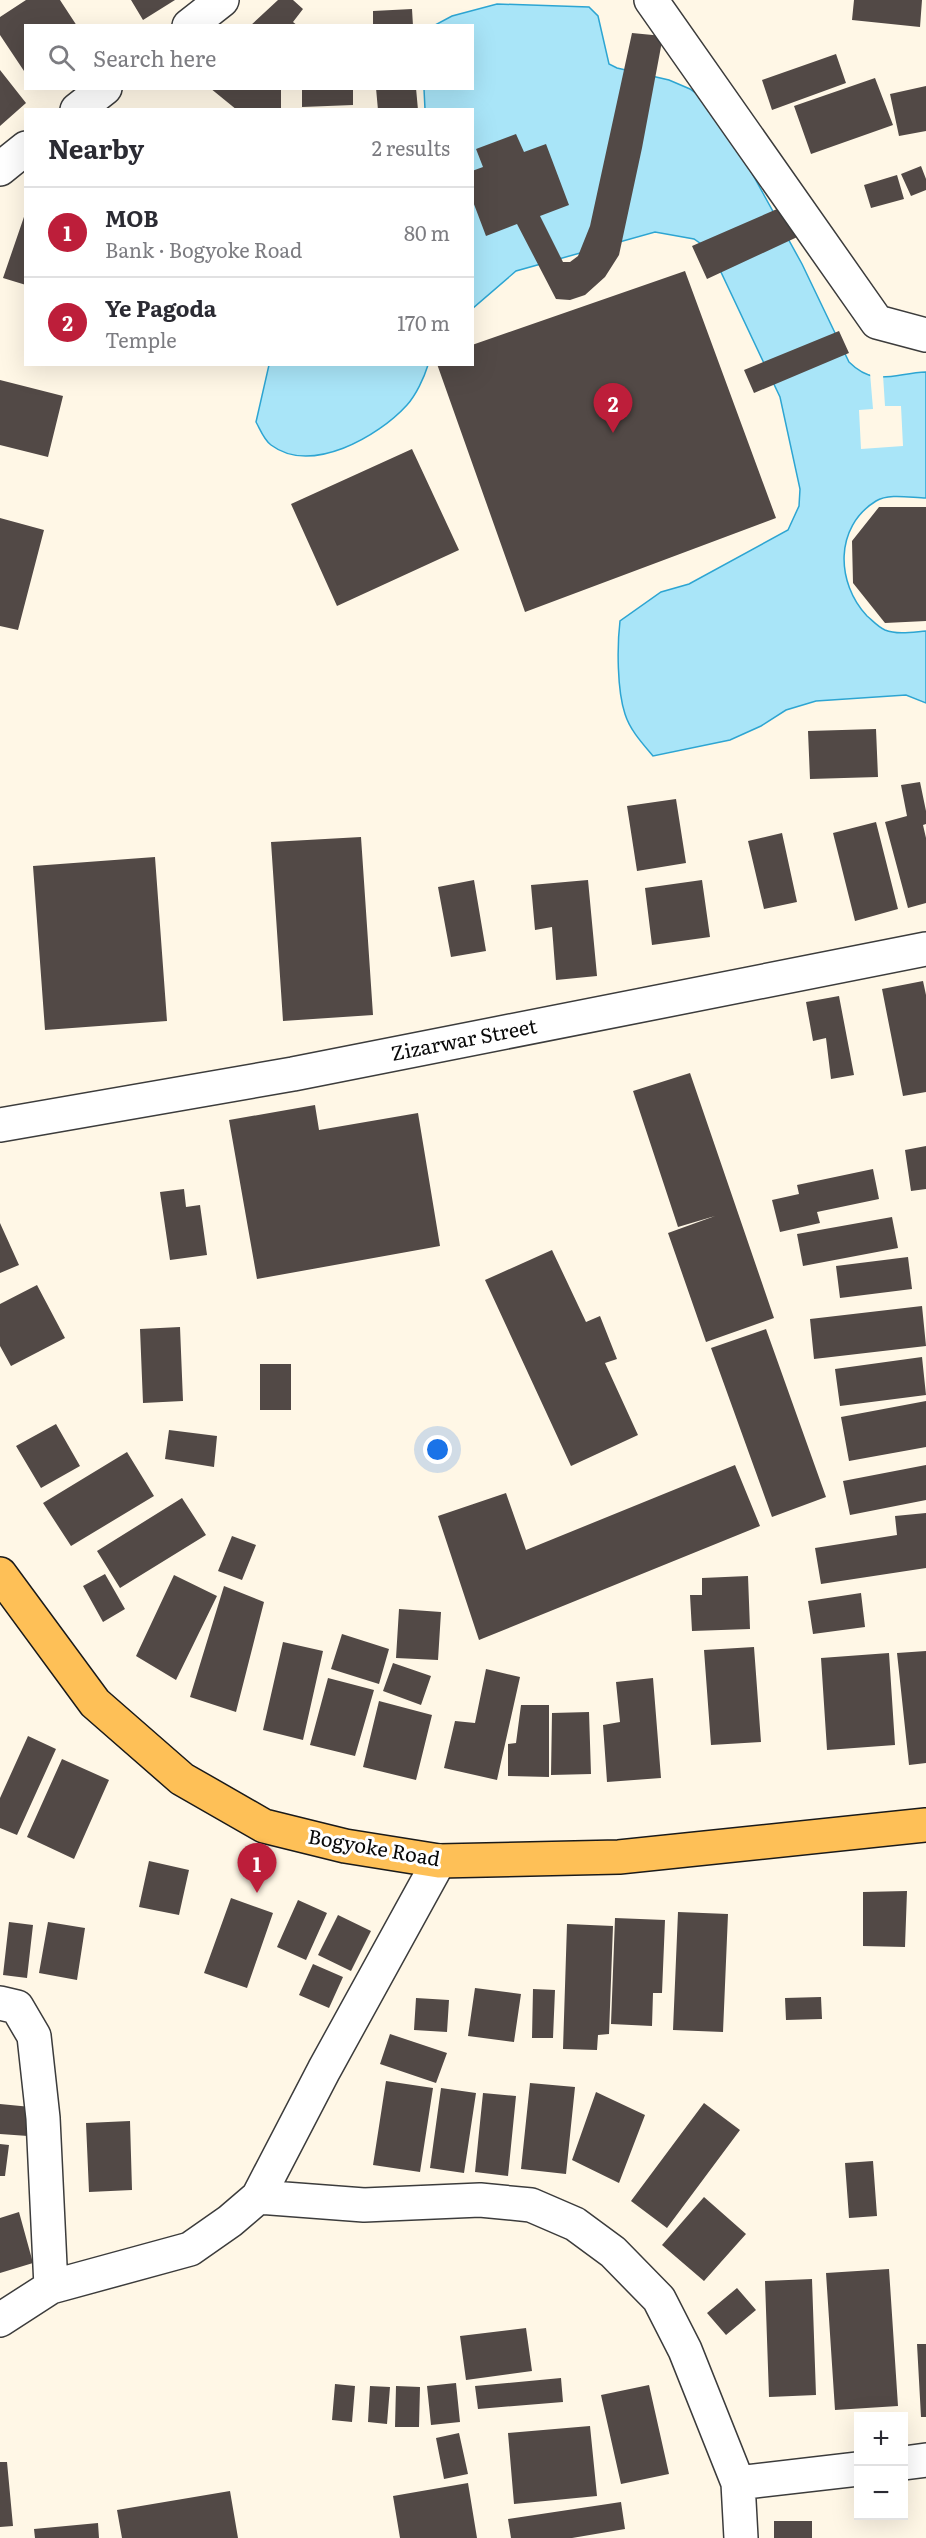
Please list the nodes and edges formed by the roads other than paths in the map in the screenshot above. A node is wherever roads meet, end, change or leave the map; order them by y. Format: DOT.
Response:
graph roads {
  1 [pos="222,0"];
  2 [pos="651,0"];
  3 [pos="192,24"];
  4 [pos="102,90"];
  5 [pos="80,108"];
  6 [pos="24,150"];
  7 [pos="0,170"];
  8 [pos="926,335"];
  9 [pos="926,949"];
  10 [pos="0,1125"];
  11 [pos="0,1574"];
  12 [pos="926,1825"];
  13 [pos="439,1861"];
  14 [pos="0,2003"];
  15 [pos="258,2197"];
  16 [pos="51,2287"];
  17 [pos="0,2320"];
  18 [pos="926,2460"];
  19 [pos="908,2462"];
  20 [pos="854,2469"];
  21 [pos="738,2483"];
  22 [pos="741,2538"];
  1 -- 3 [label="street"];
  2 -- 8 [label="street"];
  4 -- 5 [label="street"];
  6 -- 7 [label="street"];
  9 -- 10 [label="street, Zizarwar Street"];
  11 -- 13 [label="main road, Bogyoke Road"];
  12 -- 13 [label="main road, Bogyoke Road"];
  13 -- 15 [label="street"];
  14 -- 16 [label="street"];
  15 -- 16 [label="street"];
  15 -- 21 [label="street"];
  16 -- 17 [label="street"];
  18 -- 19 [label="street"];
  20 -- 21 [label="street"];
  21 -- 22 [label="street"];
}
